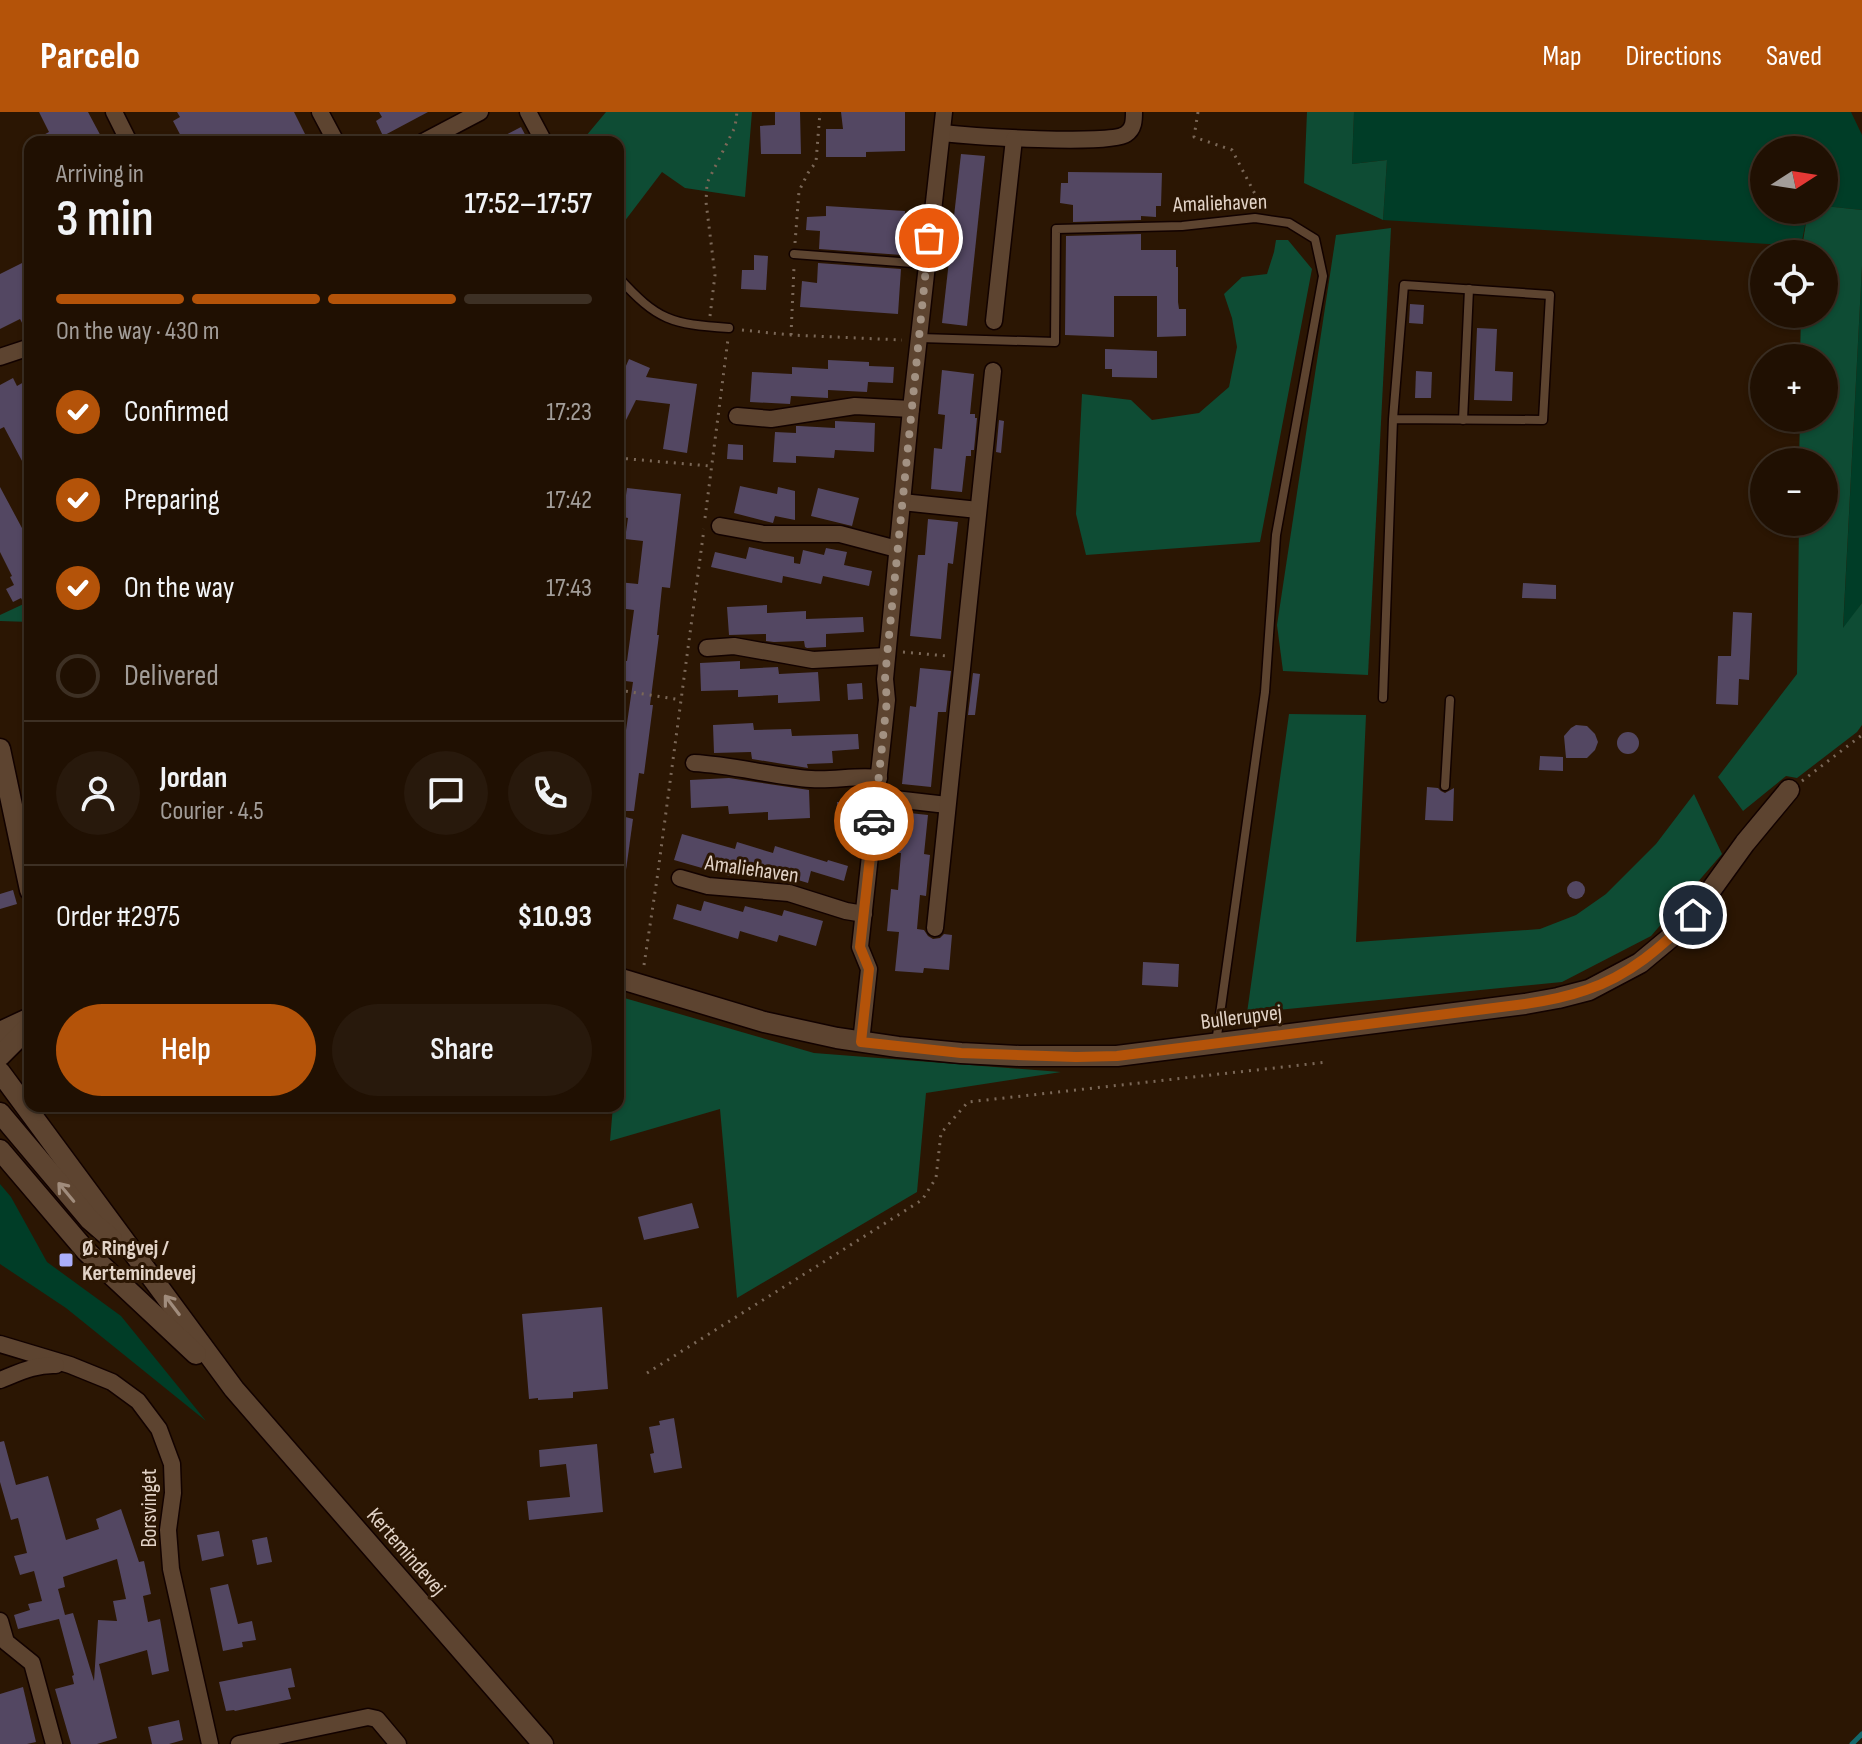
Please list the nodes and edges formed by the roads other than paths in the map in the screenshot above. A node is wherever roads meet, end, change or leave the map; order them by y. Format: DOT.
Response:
graph roads {
  1 [pos="114,112"];
  2 [pos="320,112"];
  3 [pos="480,112"];
  4 [pos="528,112"];
  5 [pos="944,112"];
  6 [pos="1134,112"];
  7 [pos="942,133"];
  8 [pos="126,136"];
  9 [pos="333,136"];
  10 [pos="434,136"];
  11 [pos="541,136"];
  12 [pos="1014,139"];
  13 [pos="794,254"];
  14 [pos="926,264"];
  15 [pos="624,284"];
  16 [pos="1469,289"];
  17 [pos="994,321"];
  18 [pos="729,328"];
  19 [pos="919,338"];
  20 [pos="24,349"];
  21 [pos="0,357"];
  22 [pos="993,371"];
  23 [pos="911,409"];
  24 [pos="737,416"];
  25 [pos="1393,419"];
  26 [pos="1463,420"];
  27 [pos="902,502"];
  28 [pos="978,510"];
  29 [pos="720,526"];
  30 [pos="897,549"];
  31 [pos="707,648"];
  32 [pos="888,653"];
  33 [pos="1383,698"];
  34 [pos="1450,700"];
  35 [pos="0,749"];
  36 [pos="694,763"];
  37 [pos="879,778"];
  38 [pos="1445,786"];
  39 [pos="1789,790"];
  40 [pos="877,797"];
  41 [pos="947,805"];
  42 [pos="24,862"];
  43 [pos="680,878"];
  44 [pos="864,914"];
  45 [pos="935,928"];
  46 [pos="624,980"];
  47 [pos="24,1021"];
  48 [pos="0,1032"];
  49 [pos="24,1033"];
  50 [pos="861,1042"];
  51 [pos="1216,1043"];
  52 [pos="1,1059"];
  53 [pos="24,1093"];
  54 [pos="37,1112"];
  55 [pos="0,1113"];
  56 [pos="0,1150"];
  57 [pos="142,1265"];
  58 [pos="0,1344"];
  59 [pos="70,1365"];
  60 [pos="0,1380"];
  61 [pos="234,1389"];
  62 [pos="0,1621"];
  63 [pos="54,1744"];
  64 [pos="210,1744"];
  65 [pos="239,1744"];
  66 [pos="398,1744"];
  67 [pos="543,1744"];
  1 -- 8 [label="street"];
  2 -- 9 [label="street"];
  3 -- 10 [label="street"];
  4 -- 11 [label="street"];
  5 -- 7 [label="street"];
  6 -- 12 [label="street"];
  7 -- 12 [label="street"];
  7 -- 14 [label="street"];
  12 -- 17 [label="street"];
  13 -- 14 [label="lane"];
  14 -- 19 [label="street"];
  15 -- 18 [label="lane"];
  16 -- 25 [label="lane"];
  16 -- 26 [label="lane"];
  16 -- 26 [label="lane"];
  19 -- 23 [label="street"];
  19 -- 51 [label="lane, Amaliehaven"];
  20 -- 21 [label="street"];
  22 -- 28 [label="street"];
  23 -- 24 [label="street"];
  23 -- 27 [label="street"];
  25 -- 26 [label="lane"];
  25 -- 33 [label="lane"];
  27 -- 28 [label="street"];
  27 -- 30 [label="street"];
  28 -- 41 [label="street"];
  29 -- 30 [label="street"];
  30 -- 32 [label="street"];
  31 -- 32 [label="street"];
  32 -- 37 [label="street"];
  34 -- 38 [label="lane"];
  35 -- 42 [label="street"];
  36 -- 37 [label="street"];
  37 -- 40 [label="street"];
  39 -- 51 [label="street, Bullerupvej"];
  40 -- 41 [label="street"];
  40 -- 44 [label="street"];
  41 -- 45 [label="street"];
  43 -- 44 [label="street, Amaliehaven"];
  44 -- 50 [label="street"];
  46 -- 50 [label="street, Bullerupvej"];
  47 -- 48 [label="street"];
  49 -- 52 [label="street"];
  50 -- 51 [label="street, Bullerupvej"];
  52 -- 53 [label="street, Kertemindevej"];
  54 -- 57 [label="street, Kertemindevej"];
  57 -- 55 [label="street, one-way"];
  56 -- 61 [label="street, Kertemindevej"];
  61 -- 57 [label="street, Kertemindevej, one-way"];
  58 -- 59 [label="street, Borsvinget"];
  59 -- 60 [label="street, Borsvinget"];
  59 -- 64 [label="street, Borsvinget"];
  61 -- 67 [label="street, Kertemindevej"];
  62 -- 63 [label="street"];
  65 -- 66 [label="street"];
}
